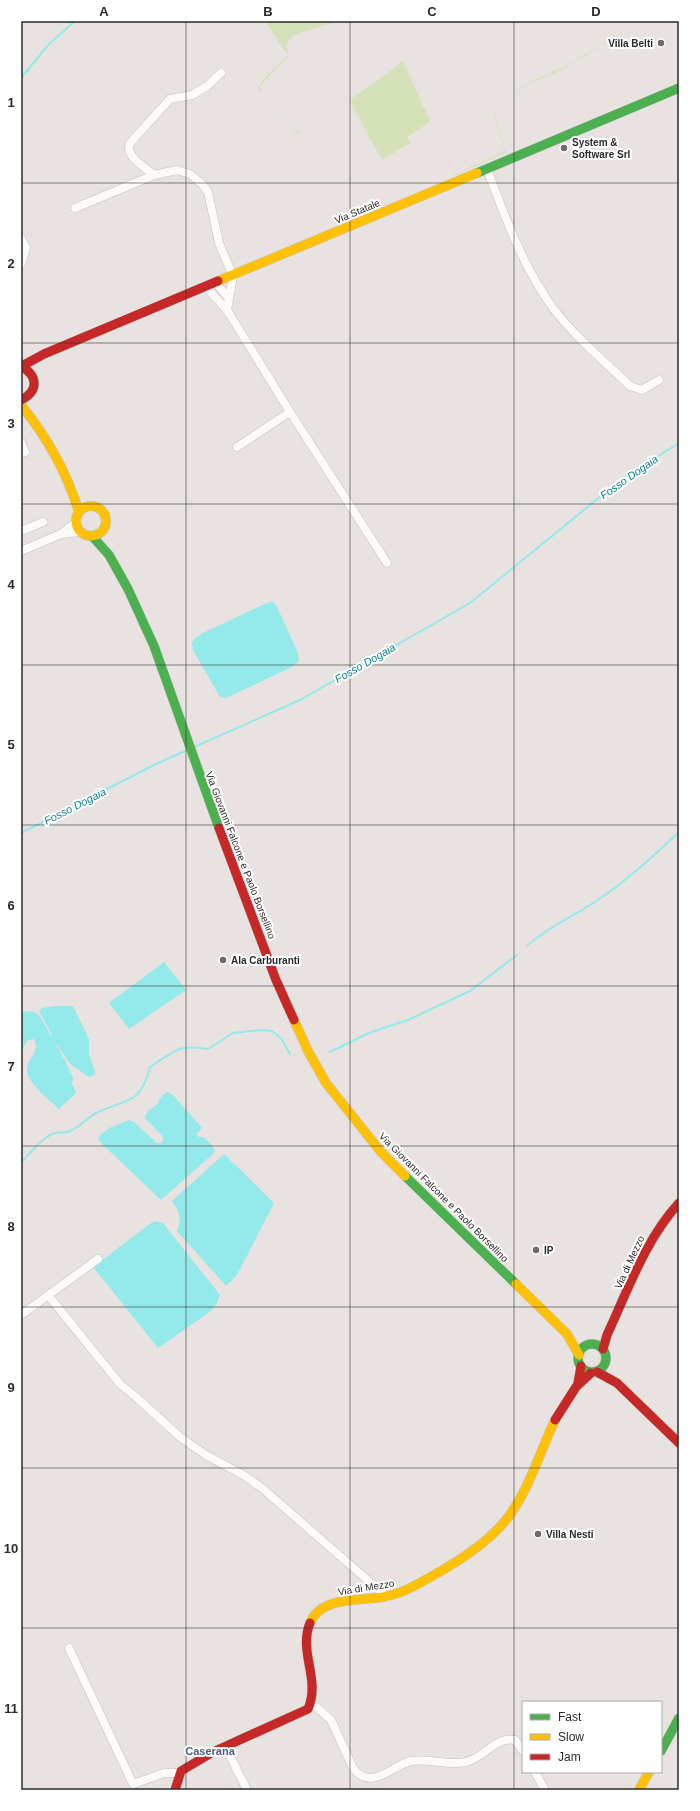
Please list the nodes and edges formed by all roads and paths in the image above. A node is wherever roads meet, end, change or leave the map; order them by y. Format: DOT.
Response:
graph roads {
  1 [pos="221,73"];
  2 [pos="679,88"];
  3 [pos="487,169"];
  4 [pos="154,175"];
  5 [pos="75,208"];
  6 [pos="21,238"];
  7 [pos="21,264"];
  8 [pos="233,276"];
  9 [pos="216,283"];
  10 [pos="206,287"];
  11 [pos="229,299"];
  12 [pos="226,310"];
  13 [pos="44,354"];
  14 [pos="21,366"];
  15 [pos="33,377"];
  16 [pos="658,380"];
  17 [pos="30,396"];
  18 [pos="21,400"];
  19 [pos="21,405"];
  20 [pos="290,412"];
  21 [pos="33,419"];
  22 [pos="21,442"];
  23 [pos="237,447"];
  24 [pos="26,452"];
  25 [pos="72,488"];
  26 [pos="91,506"];
  27 [pos="79,512"];
  28 [pos="43,522"];
  29 [pos="76,522"];
  30 [pos="104,528"];
  31 [pos="21,531"];
  32 [pos="80,532"];
  33 [pos="61,534"];
  34 [pos="92,536"];
  35 [pos="21,551"];
  36 [pos="109,555"];
  37 [pos="387,563"];
  38 [pos="679,1204"];
  39 [pos="98,1259"];
  40 [pos="48,1295"];
  41 [pos="21,1315"];
  42 [pos="567,1334"];
  43 [pos="595,1346"];
  44 [pos="579,1355"];
  45 [pos="606,1362"];
  46 [pos="581,1366"];
  47 [pos="594,1372"];
  48 [pos="578,1383"];
  49 [pos="617,1383"];
  50 [pos="679,1443"];
  51 [pos="386,1597"];
  52 [pos="70,1648"];
  53 [pos="312,1703"];
  54 [pos="679,1718"];
  55 [pos="225,1746"];
  56 [pos="662,1749"];
  57 [pos="522,1750"];
  58 [pos="180,1772"];
  59 [pos="536,1773"];
  60 [pos="648,1773"];
  61 [pos="175,1790"];
  62 [pos="247,1790"];
  63 [pos="545,1790"];
  64 [pos="639,1790"];
  1 -- 4 [label="street"];
  2 -- 3 [label="main road, Via Statale"];
  3 -- 8 [label="main road, Via Statale"];
  3 -- 16 [label="street"];
  4 -- 5 [label="street"];
  4 -- 8 [label="street"];
  6 -- 7 [label="street"];
  8 -- 9 [label="main road, Via Statale"];
  8 -- 11 [label="street"];
  9 -- 10 [label="main road, Via Statale"];
  9 -- 11 [label="street"];
  10 -- 12 [label="street"];
  10 -- 13 [label="main road, Via Statale"];
  11 -- 12 [label="street"];
  12 -- 20 [label="street"];
  13 -- 14 [label="main road, Via Statale"];
  13 -- 15 [label="main road"];
  14 -- 15 [label="main road"];
  15 -- 17 [label="main road, Via Giovanni Falcone e Paolo Borsellino"];
  17 -- 18 [label="main road"];
  17 -- 21 [label="main road, Via Giovanni Falcone e Paolo Borsellino"];
  19 -- 21 [label="main road, Via Giovanni Falcone e Paolo Borsellino"];
  20 -- 23 [label="street"];
  20 -- 37 [label="street"];
  21 -- 25 [label="main road, Via Giovanni Falcone e Paolo Borsellino"];
  22 -- 24 [label="street"];
  25 -- 26 [label="main road, Via Giovanni Falcone e Paolo Borsellino"];
  25 -- 27 [label="main road, Via Giovanni Falcone e Paolo Borsellino"];
  26 -- 27 [label="main road"];
  26 -- 30 [label="main road, Via Giovanni Falcone e Paolo Borsellino"];
  27 -- 29 [label="main road"];
  28 -- 31 [label="street"];
  29 -- 32 [label="main road"];
  29 -- 33 [label="street"];
  30 -- 34 [label="main road"];
  30 -- 36 [label="main road, Via Giovanni Falcone e Paolo Borsellino"];
  32 -- 33 [label="street"];
  32 -- 34 [label="main road, Via Giovanni Falcone e Paolo Borsellino"];
  33 -- 35 [label="street"];
  34 -- 36 [label="main road, Via Giovanni Falcone e Paolo Borsellino"];
  36 -- 42 [label="main road, Via Giovanni Falcone e Paolo Borsellino"];
  38 -- 43 [label="main road, Via di Mezzo"];
  39 -- 40 [label="street"];
  40 -- 41 [label="street"];
  40 -- 51 [label="street"];
  42 -- 43 [label="main road, Via Giovanni Falcone e Paolo Borsellino"];
  42 -- 44 [label="main road, Via Giovanni Falcone e Paolo Borsellino"];
  43 -- 44 [label="main road"];
  43 -- 45 [label="main road"];
  44 -- 46 [label="main road"];
  45 -- 47 [label="main road"];
  45 -- 49 [label="main road"];
  46 -- 47 [label="main road"];
  46 -- 48 [label="main road"];
  47 -- 48 [label="main road"];
  47 -- 49 [label="main road"];
  48 -- 51 [label="main road, Via di Mezzo"];
  49 -- 50 [label="main road"];
  51 -- 53 [label="main road, Via di Mezzo"];
  52 -- 58 [label="street"];
  53 -- 55 [label="main road"];
  53 -- 57 [label="street"];
  54 -- 56 [label="main road"];
  55 -- 58 [label="main road"];
  55 -- 62 [label="street"];
  58 -- 61 [label="main road"];
  59 -- 63 [label="street"];
  60 -- 64 [label="main road"];
}
